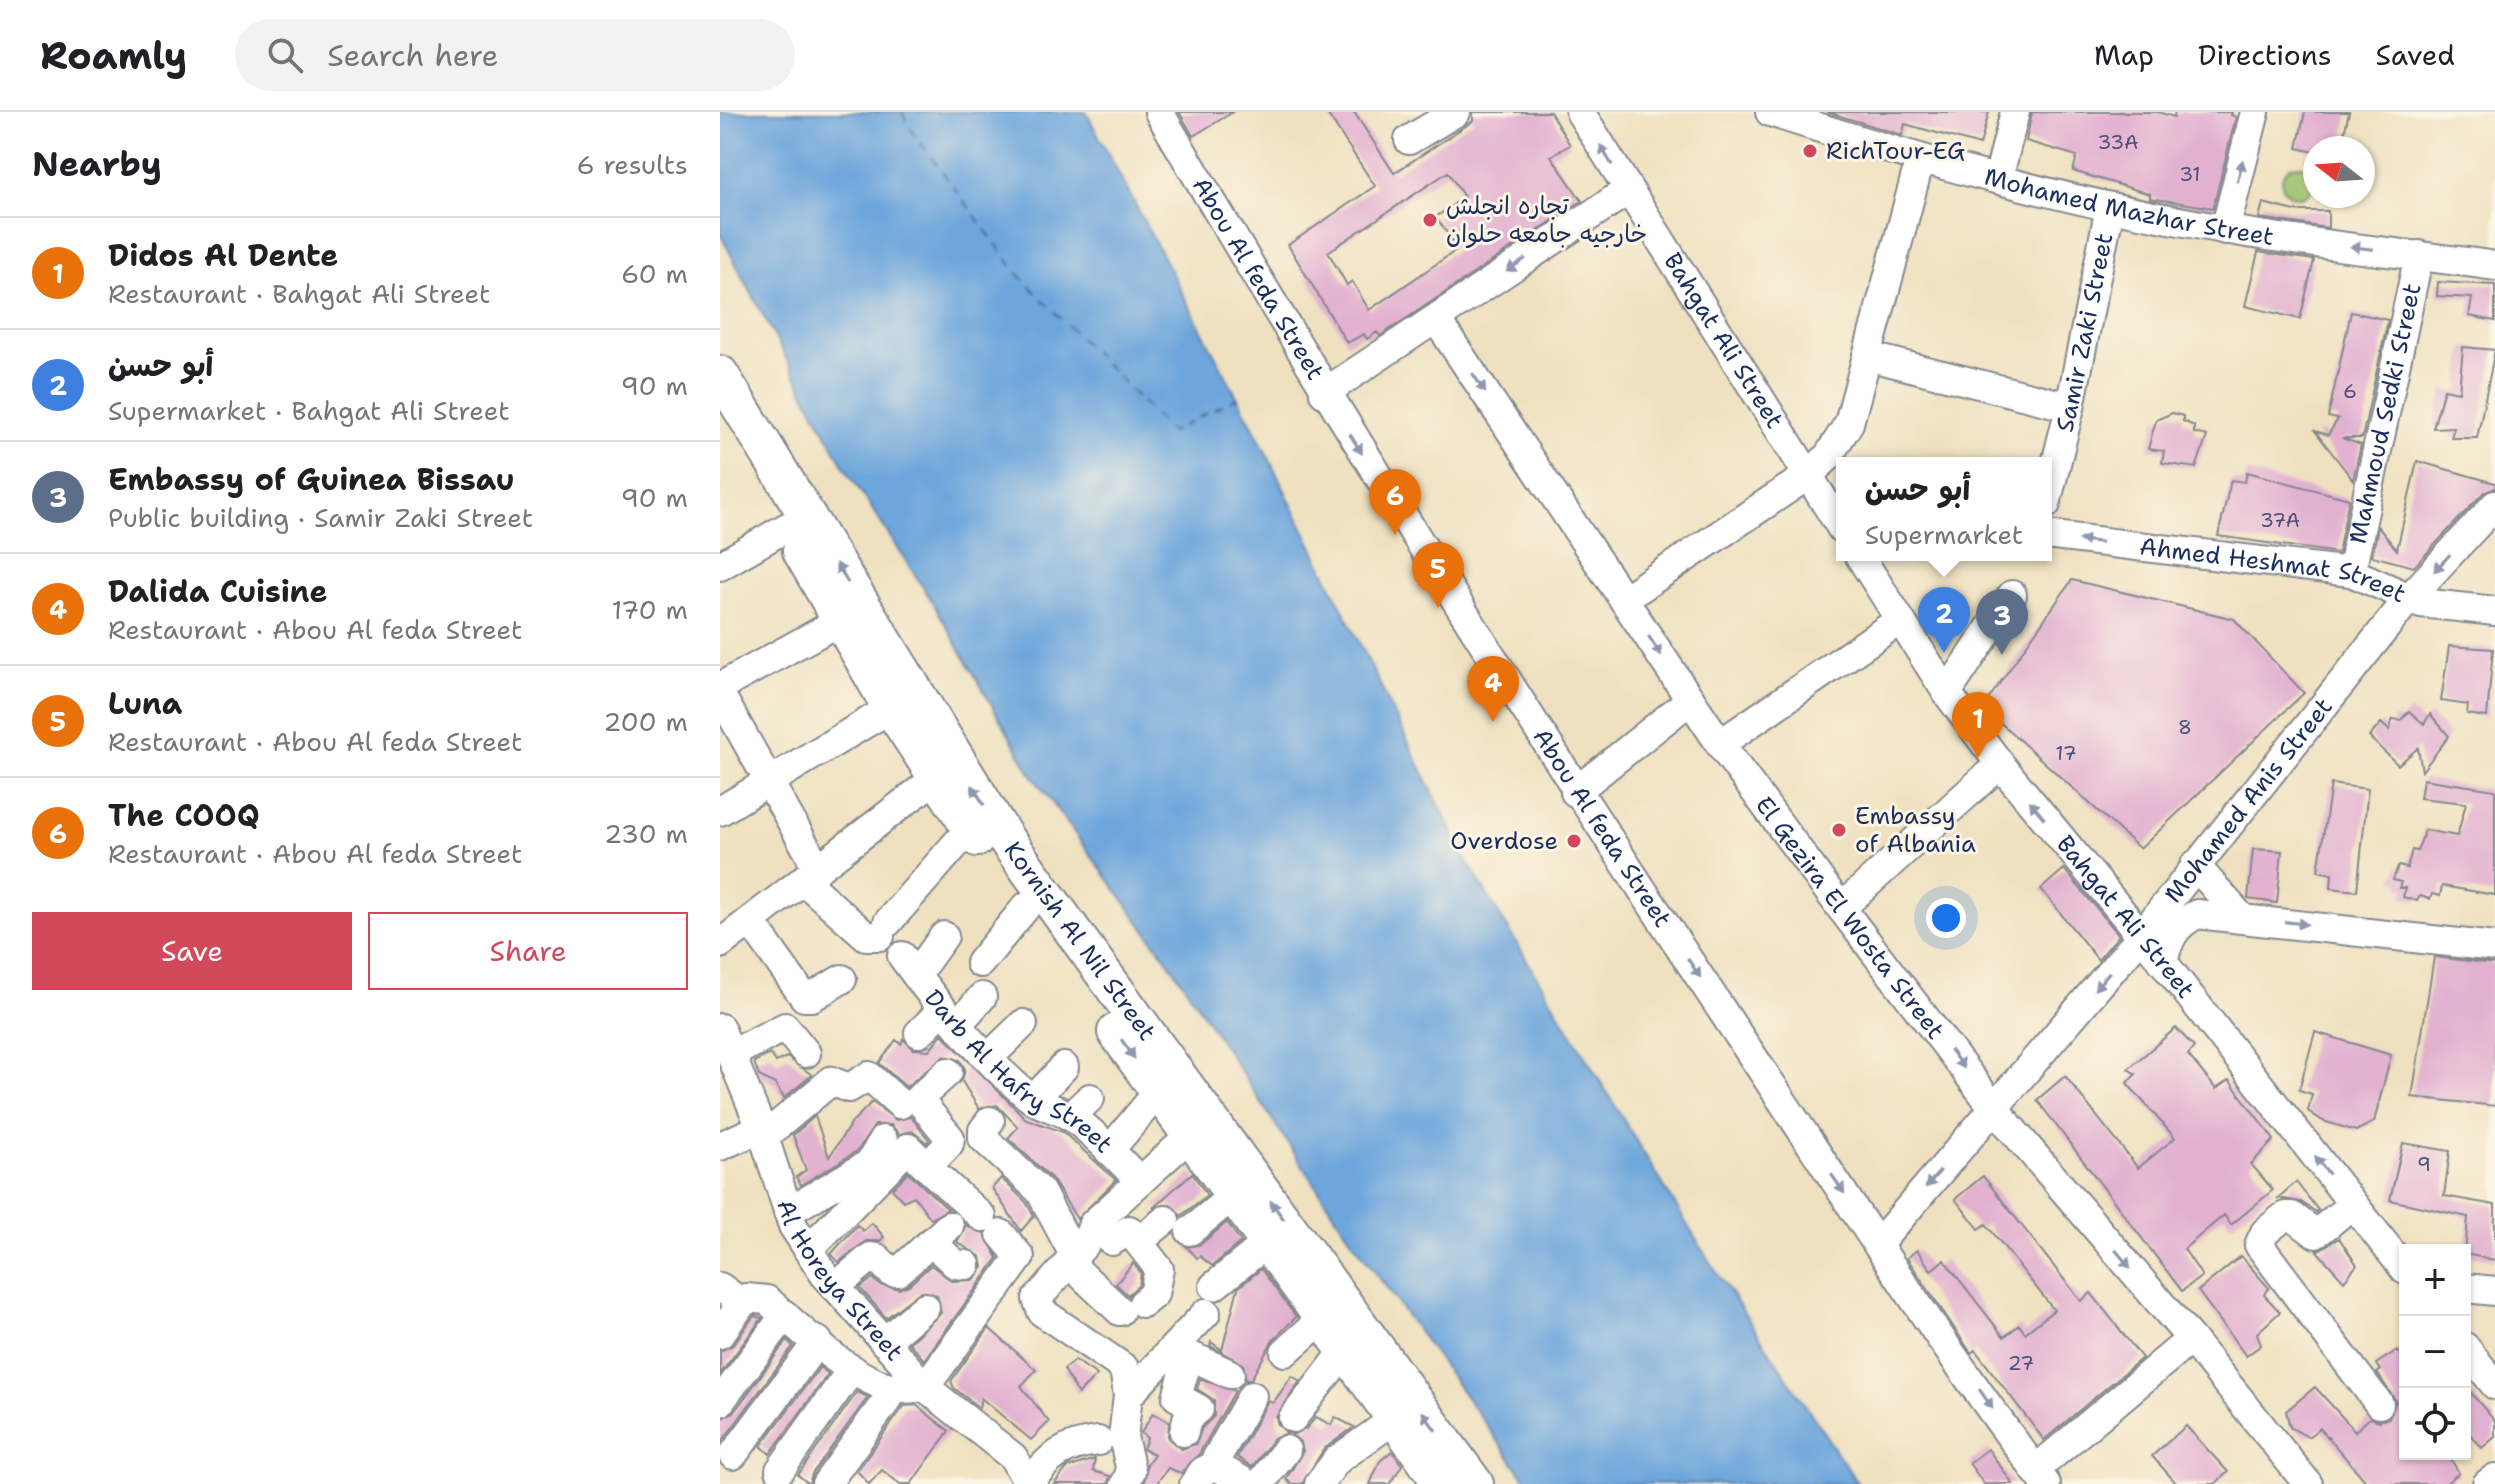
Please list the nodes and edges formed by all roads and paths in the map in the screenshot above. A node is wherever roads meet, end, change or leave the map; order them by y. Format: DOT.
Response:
graph roads {
  1 [pos="1159,112"];
  2 [pos="1456,112"];
  3 [pos="1580,112"];
  4 [pos="1770,112"];
  5 [pos="2015,112"];
  6 [pos="2255,112"];
  7 [pos="1409,140"];
  8 [pos="1920,160"];
  9 [pos="1998,179"];
  10 [pos="1627,191"];
  11 [pos="2110,207"];
  12 [pos="2225,230"];
  13 [pos="2419,255"];
  14 [pos="2495,266"];
  15 [pos="1436,319"];
  16 [pos="1867,356"];
  17 [pos="720,374"];
  18 [pos="1324,393"];
  19 [pos="2070,407"];
  20 [pos="720,421"];
  21 [pos="2052,480"];
  22 [pos="1821,485"];
  23 [pos="2495,505"];
  24 [pos="1836,516"];
  25 [pos="787,527"];
  26 [pos="2052,536"];
  27 [pos="1863,561"];
  28 [pos="720,566"];
  29 [pos="2351,572"];
  30 [pos="2012,595"];
  31 [pos="2409,598"];
  32 [pos="1624,599"];
  33 [pos="2495,611"];
  34 [pos="1900,620"];
  35 [pos="840,621"];
  36 [pos="720,687"];
  37 [pos="1947,693"];
  38 [pos="720,694"];
  39 [pos="1690,700"];
  40 [pos="891,708"];
  41 [pos="1720,744"];
  42 [pos="2000,764"];
  43 [pos="936,778"];
  44 [pos="769,781"];
  45 [pos="1575,792"];
  46 [pos="720,811"];
  47 [pos="970,828"];
  48 [pos="2195,865"];
  49 [pos="810,874"];
  50 [pos="1026,907"];
  51 [pos="1841,908"];
  52 [pos="2241,917"];
  53 [pos="750,921"];
  54 [pos="944,936"];
  55 [pos="2140,937"];
  56 [pos="720,944"];
  57 [pos="2495,947"];
  58 [pos="2163,962"];
  59 [pos="980,963"];
  60 [pos="842,979"];
  61 [pos="982,997"];
  62 [pos="950,1017"];
  63 [pos="1023,1024"];
  64 [pos="720,1028"];
  65 [pos="919,1033"];
  66 [pos="806,1053"];
  67 [pos="731,1054"];
  68 [pos="988,1058"];
  69 [pos="1064,1067"];
  70 [pos="948,1072"];
  71 [pos="1158,1092"];
  72 [pos="1033,1100"];
  73 [pos="900,1104"];
  74 [pos="1994,1108"];
  75 [pos="990,1121"];
  76 [pos="762,1133"];
  77 [pos="1190,1136"];
  78 [pos="883,1140"];
  79 [pos="720,1146"];
  80 [pos="1109,1151"];
  81 [pos="936,1180"];
  82 [pos="1140,1181"];
  83 [pos="1234,1195"];
  84 [pos="2353,1204"];
  85 [pos="788,1212"];
  86 [pos="1054,1218"];
  87 [pos="1093,1224"];
  88 [pos="1033,1241"];
  89 [pos="1138,1242"];
  90 [pos="1268,1242"];
  91 [pos="1878,1244"];
  92 [pos="808,1250"];
  93 [pos="1071,1259"];
  94 [pos="2399,1262"];
  95 [pos="966,1265"];
  96 [pos="835,1287"];
  97 [pos="2471,1289"];
  98 [pos="2495,1291"];
  99 [pos="736,1296"];
  100 [pos="925,1307"];
  101 [pos="785,1315"];
  102 [pos="1324,1317"];
  103 [pos="720,1334"];
  104 [pos="2191,1339"];
  105 [pos="818,1341"];
  106 [pos="1178,1341"];
  107 [pos="884,1342"];
  108 [pos="1347,1348"];
  109 [pos="1285,1352"];
  110 [pos="2471,1355"];
  111 [pos="852,1369"];
  112 [pos="1230,1374"];
  113 [pos="2495,1385"];
  114 [pos="925,1387"];
  115 [pos="895,1389"];
  116 [pos="1128,1396"];
  117 [pos="1252,1396"];
  118 [pos="722,1397"];
  119 [pos="2379,1404"];
  120 [pos="761,1418"];
  121 [pos="1293,1418"];
  122 [pos="1396,1418"];
  123 [pos="1184,1432"];
  124 [pos="1098,1441"];
  125 [pos="1286,1450"];
  126 [pos="733,1455"];
  127 [pos="780,1470"];
  128 [pos="1203,1475"];
  129 [pos="2041,1477"];
  130 [pos="2495,1478"];
  131 [pos="826,1484"];
  132 [pos="1030,1484"];
  133 [pos="1125,1484"];
  134 [pos="1248,1484"];
  135 [pos="1260,1484"];
  136 [pos="1319,1484"];
  137 [pos="1442,1484"];
  138 [pos="1475,1484"];
  139 [pos="2308,1484"];
  140 [pos="2487,1484"];
  1 -- 18 [label="street, Abou Al feda Street"];
  2 -- 7 [label="street"];
  10 -- 3 [label="street, Bahgat Ali Street, one-way"];
  4 -- 8 [label="street, Mohamed Mazhar Street"];
  5 -- 9 [label="street"];
  12 -- 6 [label="street, one-way"];
  8 -- 9 [label="street, Mohamed Mazhar Street"];
  8 -- 16 [label="street"];
  9 -- 11 [label="street, Mohamed Mazhar Street"];
  10 -- 15 [label="street, one-way"];
  10 -- 22 [label="street, Bahgat Ali Street"];
  11 -- 12 [label="street, Mohamed Mazhar Street"];
  11 -- 19 [label="street, Samir Zaki Street"];
  13 -- 12 [label="street, Mohamed Mazhar Street, one-way"];
  13 -- 14 [label="street, Mohamed Mazhar Street"];
  13 -- 29 [label="street, Mahmoud Sedki Street"];
  15 -- 18 [label="street"];
  15 -- 32 [label="street, El Gezira El Wosta Street, one-way"];
  16 -- 19 [label="street"];
  16 -- 22 [label="street"];
  138 -- 17 [label="main road, Kornish Al Nil Street, one-way"];
  18 -- 45 [label="street, Abou Al feda Street, one-way"];
  19 -- 21 [label="street, Samir Zaki Street"];
  20 -- 25 [label="main road, Kornish Al Nil Street"];
  22 -- 24 [label="street, Bahgat Ali Street"];
  22 -- 32 [label="street"];
  23 -- 31 [label="street, Mohamed Anis Street, one-way"];
  25 -- 28 [label="street"];
  25 -- 35 [label="main road, Kornish Al Nil Street"];
  29 -- 26 [label="street, Ahmed Heshmat Street, one-way"];
  27 -- 34 [label="street, Bahgat Ali Street"];
  29 -- 31 [label="street, Ahmed Heshmat Street"];
  30 -- 37 [label="street"];
  31 -- 33 [label="street, Ahmed Heshmat Street"];
  31 -- 48 [label="street, Mohamed Anis Street"];
  32 -- 39 [label="street, El Gezira El Wosta Street, one-way"];
  34 -- 37 [label="street, Bahgat Ali Street"];
  34 -- 41 [label="street"];
  35 -- 36 [label="street"];
  35 -- 40 [label="main road, Kornish Al Nil Street"];
  37 -- 42 [label="street, Bahgat Ali Street"];
  38 -- 44 [label="street"];
  39 -- 41 [label="street, El Gezira El Wosta Street"];
  39 -- 45 [label="street"];
  40 -- 43 [label="main road, Kornish Al Nil Street"];
  40 -- 44 [label="street"];
  41 -- 51 [label="street, El Gezira El Wosta Street"];
  42 -- 51 [label="street"];
  55 -- 42 [label="street, Bahgat Ali Street, one-way"];
  43 -- 47 [label="main road, Kornish Al Nil Street"];
  43 -- 49 [label="street"];
  44 -- 46 [label="street"];
  44 -- 49 [label="street"];
  45 -- 91 [label="street, Abou Al feda Street, one-way"];
  47 -- 49 [label="street"];
  47 -- 50 [label="main road, Kornish Al Nil Street"];
  48 -- 52 [label="street"];
  48 -- 55 [label="street, Mohamed Anis Street"];
  49 -- 53 [label="street"];
  50 -- 59 [label="street"];
  50 -- 71 [label="main road, Kornish Al Nil Street, one-way"];
  51 -- 74 [label="street, El Gezira El Wosta Street, one-way"];
  52 -- 57 [label="street, one-way"];
  52 -- 58 [label="street"];
  53 -- 56 [label="street"];
  53 -- 60 [label="street"];
  54 -- 62 [label="street, Darb Al Hafry Street"];
  55 -- 58 [label="street, Bahgat Ali Street"];
  55 -- 74 [label="street, Mohamed Anis Street, one-way"];
  84 -- 58 [label="street, Bahgat Ali Street, one-way"];
  61 -- 62 [label="street"];
  62 -- 65 [label="street"];
  62 -- 68 [label="street, Darb Al Hafry Street"];
  63 -- 68 [label="street"];
  64 -- 67 [label="street, Al Horeya Street"];
  66 -- 67 [label="street"];
  67 -- 76 [label="street, Al Horeya Street"];
  68 -- 72 [label="street, Darb Al Hafry Street"];
  69 -- 72 [label="street"];
  70 -- 81 [label="street"];
  71 -- 77 [label="main road, Kornish Al Nil Street"];
  71 -- 80 [label="street"];
  72 -- 80 [label="street, Darb Al Hafry Street"];
  73 -- 76 [label="street"];
  74 -- 91 [label="street, Mohamed Anis Street, one-way"];
  74 -- 104 [label="street, El Gezira El Wosta Street, one-way"];
  75 -- 86 [label="street"];
  76 -- 79 [label="street"];
  76 -- 85 [label="street, Al Horeya Street"];
  77 -- 82 [label="street"];
  77 -- 83 [label="main road, Kornish Al Nil Street"];
  78 -- 85 [label="street"];
  80 -- 82 [label="street, Darb Al Hafry Street"];
  81 -- 92 [label="street"];
  81 -- 114 [label="street"];
  82 -- 87 [label="street"];
  83 -- 89 [label="street"];
  83 -- 90 [label="main road, Kornish Al Nil Street"];
  84 -- 94 [label="street, Bahgat Ali Street"];
  84 -- 119 [label="street"];
  85 -- 92 [label="street, Al Horeya Street"];
  86 -- 88 [label="street"];
  86 -- 93 [label="street"];
  87 -- 89 [label="street"];
  87 -- 93 [label="street"];
  89 -- 93 [label="street"];
  90 -- 102 [label="main road, Kornish Al Nil Street"];
  90 -- 106 [label="street"];
  91 -- 129 [label="street, Abou Al feda Street, one-way"];
  92 -- 96 [label="street, Al Horeya Street"];
  93 -- 116 [label="street"];
  95 -- 96 [label="street"];
  96 -- 107 [label="street, Al Horeya Street"];
  97 -- 98 [label="street"];
  99 -- 101 [label="street"];
  99 -- 103 [label="street"];
  100 -- 107 [label="street"];
  101 -- 105 [label="street"];
  101 -- 118 [label="street"];
  102 -- 108 [label="main road, Kornish Al Nil Street"];
  102 -- 109 [label="street"];
  104 -- 129 [label="street"];
  104 -- 139 [label="street, El Gezira El Wosta Street"];
  105 -- 111 [label="street"];
  105 -- 120 [label="street"];
  106 -- 112 [label="street"];
  106 -- 116 [label="street"];
  106 -- 123 [label="street"];
  107 -- 114 [label="street, Al Horeya Street"];
  108 -- 121 [label="street"];
  108 -- 122 [label="main road, Kornish Al Nil Street"];
  110 -- 113 [label="street"];
  111 -- 115 [label="street"];
  111 -- 127 [label="street"];
  114 -- 115 [label="street"];
  114 -- 132 [label="street, Al Horeya Street"];
  115 -- 131 [label="street"];
  116 -- 133 [label="street"];
  117 -- 128 [label="street"];
  118 -- 120 [label="street"];
  120 -- 126 [label="street"];
  122 -- 136 [label="street"];
  122 -- 137 [label="main road, Kornish Al Nil Street"];
  124 -- 132 [label="street"];
  125 -- 135 [label="street"];
  128 -- 134 [label="street"];
  130 -- 140 [label="street"];
}
